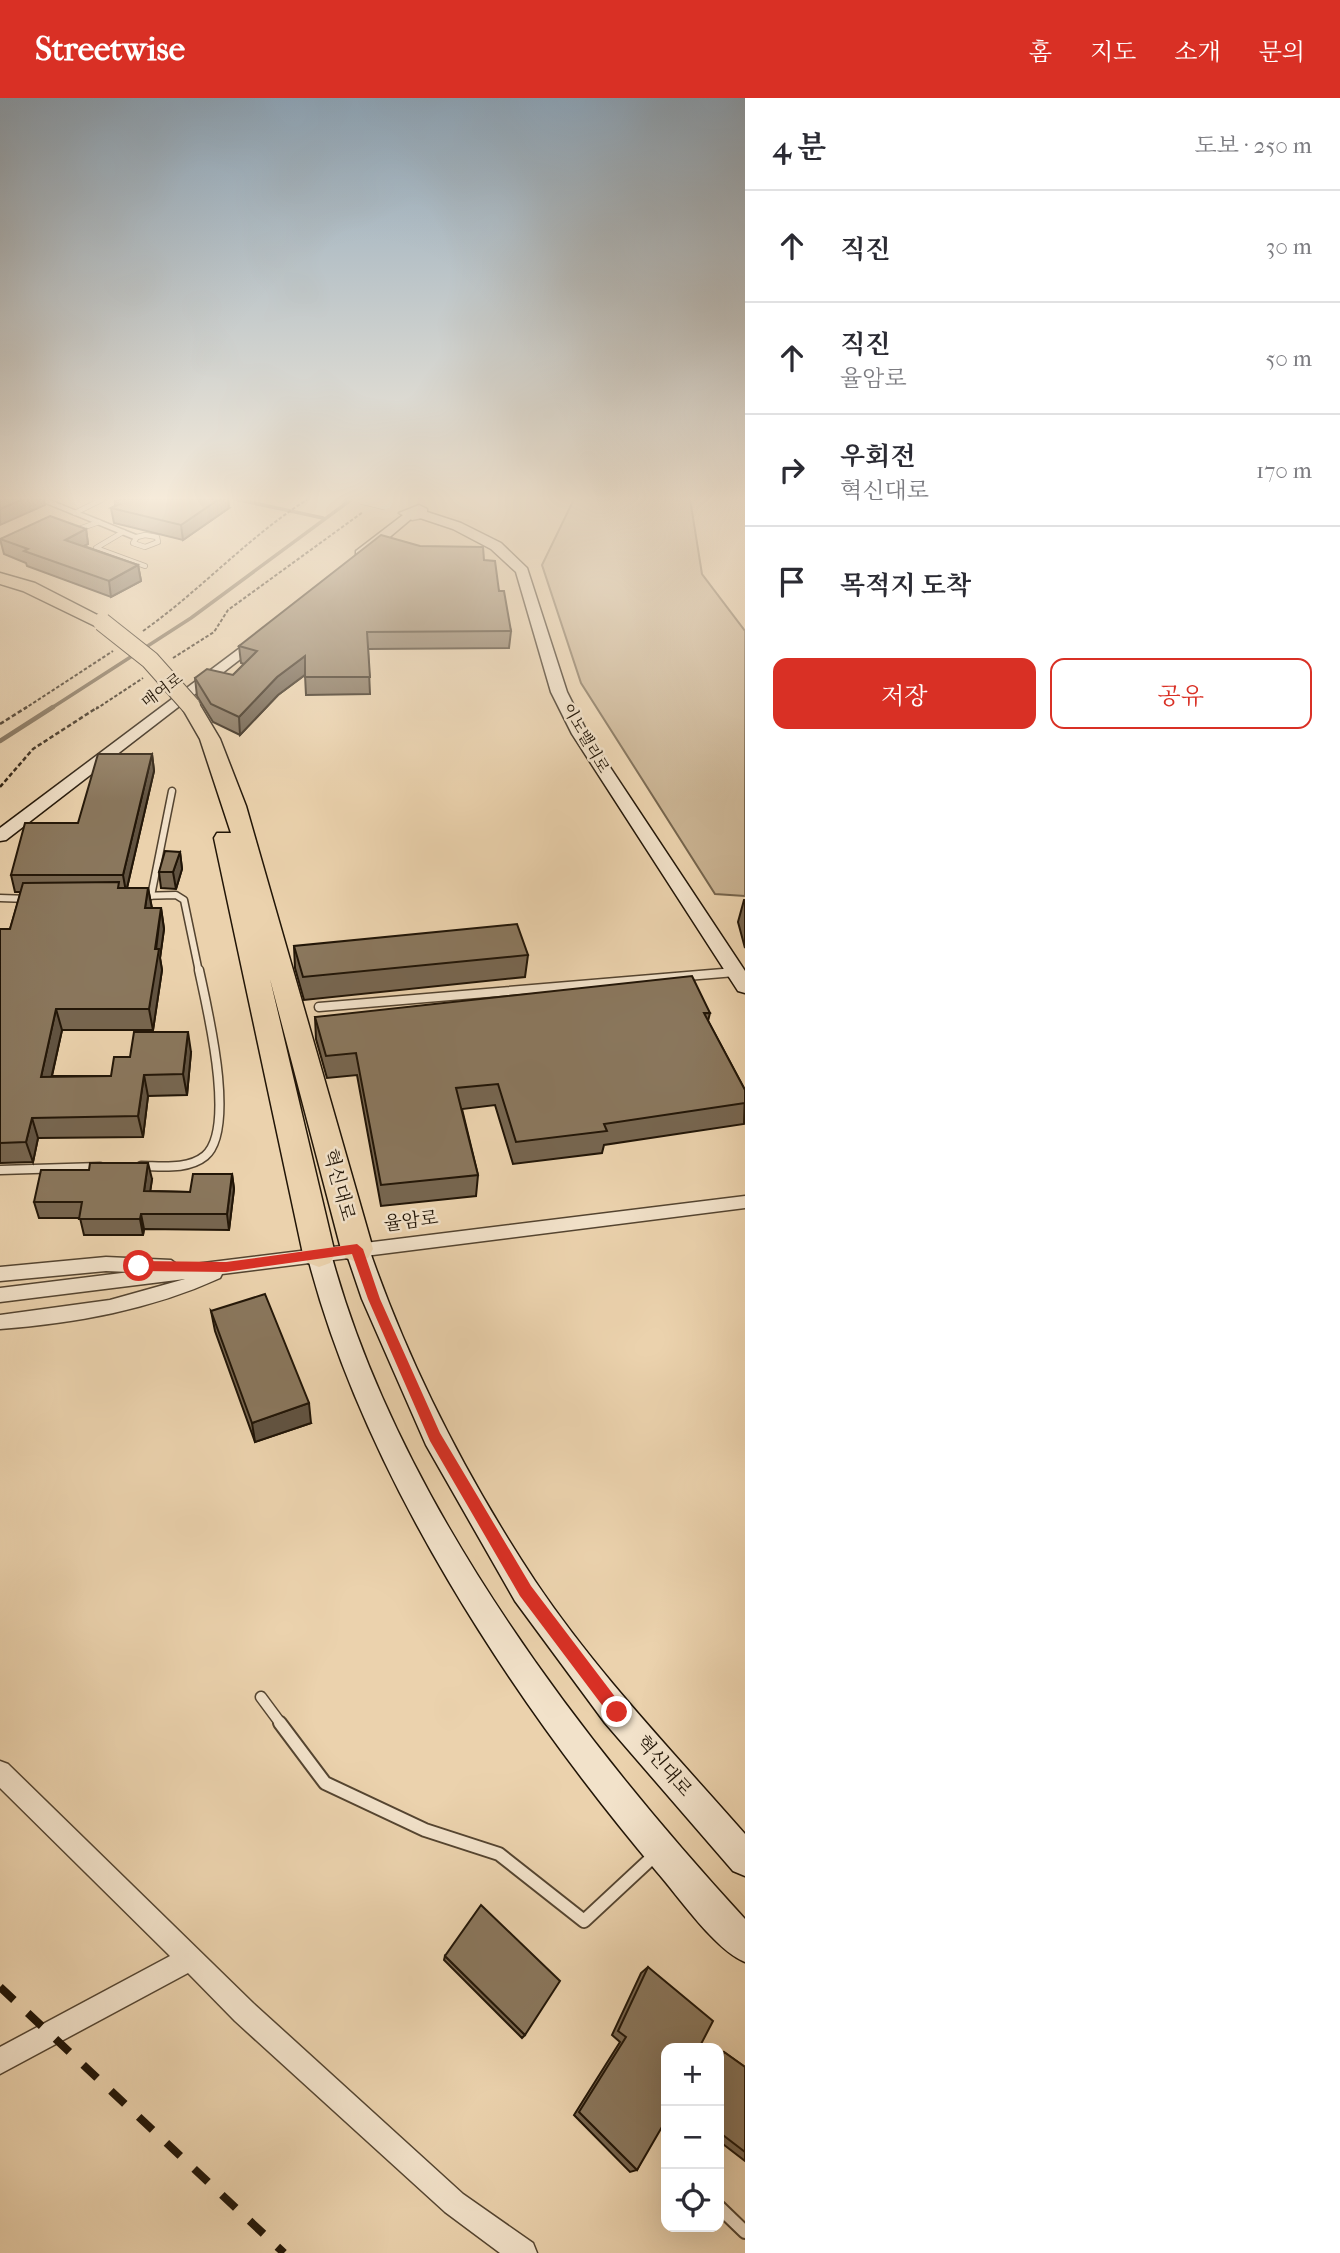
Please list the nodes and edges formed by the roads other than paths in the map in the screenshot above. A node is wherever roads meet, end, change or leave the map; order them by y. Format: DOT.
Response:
graph roads {
  1 [pos="13,600"];
  2 [pos="37,600"];
  3 [pos="47,600"];
  4 [pos="55,600"];
  5 [pos="531,600"];
  6 [pos="93,621"];
  7 [pos="273,627"];
  8 [pos="186,708"];
  9 [pos="172,791"];
  10 [pos="0,836"];
  11 [pos="151,896"];
  12 [pos="124,897"];
  13 [pos="0,898"];
  14 [pos="41,898"];
  15 [pos="735,972"];
  16 [pos="745,986"];
  17 [pos="319,1007"];
  18 [pos="137,1166"];
  19 [pos="110,1167"];
  20 [pos="0,1170"];
  21 [pos="745,1202"];
  22 [pos="357,1249"];
  23 [pos="319,1254"];
  24 [pos="226,1267"];
  25 [pos="0,1274"];
  26 [pos="0,1296"];
  27 [pos="0,1322"];
  28 [pos="261,1697"];
  29 [pos="0,1772"];
  30 [pos="660,1850"];
  31 [pos="745,1859"];
  32 [pos="745,1945"];
  33 [pos="190,1959"];
  34 [pos="0,2061"];
  35 [pos="724,2212"];
  36 [pos="745,2232"];
  37 [pos="523,2253"];
  1 -- 6 [label="highway"];
  2 -- 6 [label="highway"];
  3 -- 6 [label="highway"];
  4 -- 6 [label="highway"];
  5 -- 15 [label="main road, 이노밸리로"];
  6 -- 8 [label="highway"];
  7 -- 10 [label="main road, 매여로"];
  8 -- 22 [label="highway, 혁신대로"];
  8 -- 23 [label="highway"];
  9 -- 11 [label="lane"];
  11 -- 12 [label="lane"];
  11 -- 18 [label="lane"];
  13 -- 14 [label="lane"];
  15 -- 16 [label="main road, 이노밸리로"];
  15 -- 17 [label="lane"];
  19 -- 20 [label="lane"];
  21 -- 22 [label="street, 율암로"];
  22 -- 23 [label="street, 율암로"];
  22 -- 31 [label="main road, 혁신대로"];
  23 -- 24 [label="street, 율암로"];
  23 -- 30 [label="main road"];
  24 -- 25 [label="street"];
  24 -- 26 [label="street, 율암로"];
  24 -- 27 [label="street"];
  28 -- 30 [label="lane"];
  29 -- 33 [label="street"];
  30 -- 32 [label="main road"];
  33 -- 34 [label="street"];
  33 -- 37 [label="street"];
  35 -- 36 [label="lane"];
}
